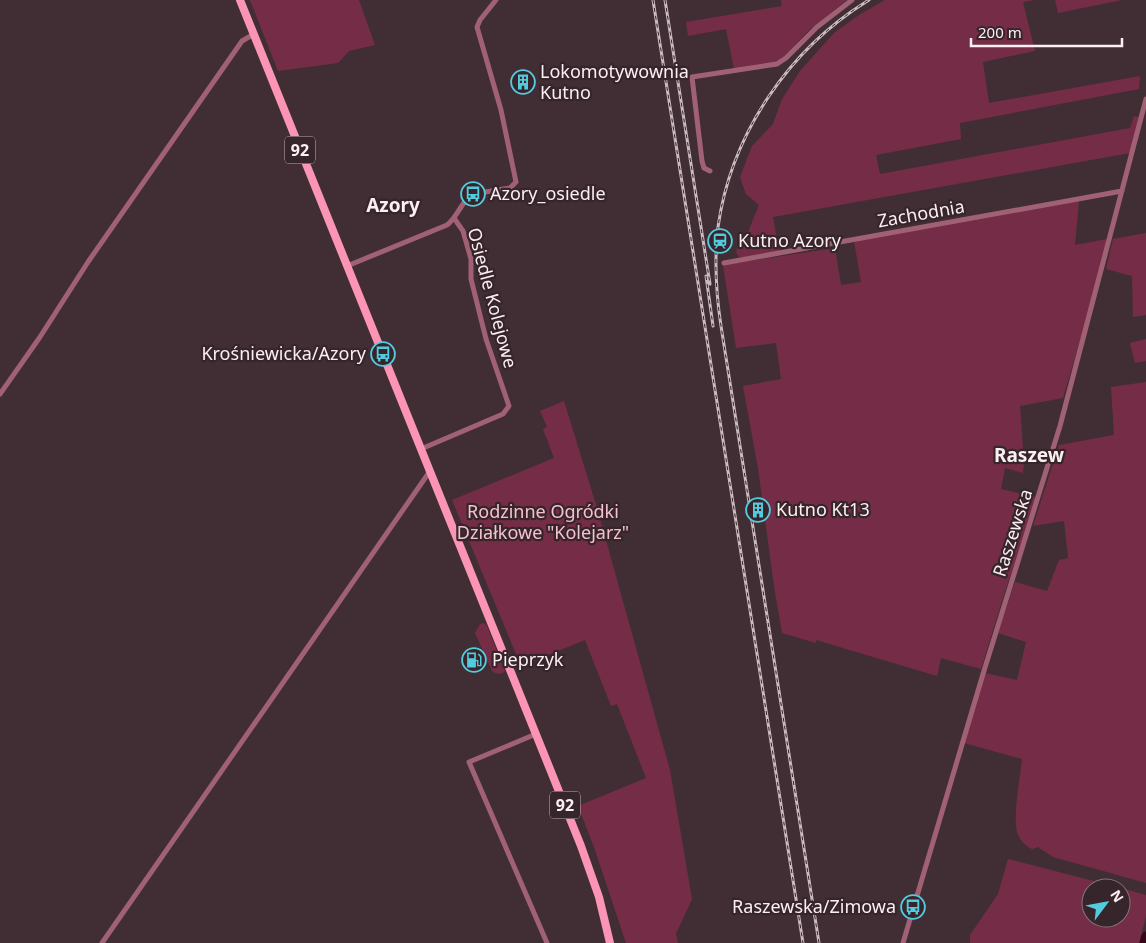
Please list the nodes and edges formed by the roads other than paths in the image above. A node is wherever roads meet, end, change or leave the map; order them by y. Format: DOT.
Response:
graph roads {
  1 [pos="240,0"];
  2 [pos="496,0"];
  3 [pos="852,0"];
  4 [pos="254,34"];
  5 [pos="1146,99"];
  6 [pos="710,171"];
  7 [pos="1122,191"];
  8 [pos="454,218"];
  9 [pos="724,263"];
  10 [pos="347,266"];
  11 [pos="0,394"];
  12 [pos="421,449"];
  13 [pos="430,471"];
  14 [pos="536,734"];
  15 [pos="102,943"];
  16 [pos="547,943"];
  17 [pos="610,943"];
  18 [pos="903,943"];
  1 -- 4 [label="main road, 92"];
  2 -- 8 [label="street, Osiedle Kolejowe"];
  3 -- 6 [label="street"];
  4 -- 10 [label="main road, 92"];
  4 -- 11 [label="street"];
  5 -- 7 [label="street, Raszewska"];
  7 -- 9 [label="street, Zachodnia"];
  7 -- 18 [label="street, Raszewska"];
  8 -- 10 [label="street, Osiedle Kolejowe"];
  8 -- 12 [label="street, Osiedle Kolejowe"];
  10 -- 12 [label="main road, 92"];
  12 -- 13 [label="main road, 92"];
  13 -- 14 [label="main road, 92"];
  13 -- 15 [label="street"];
  14 -- 16 [label="street"];
  14 -- 17 [label="main road, 92"];
}
